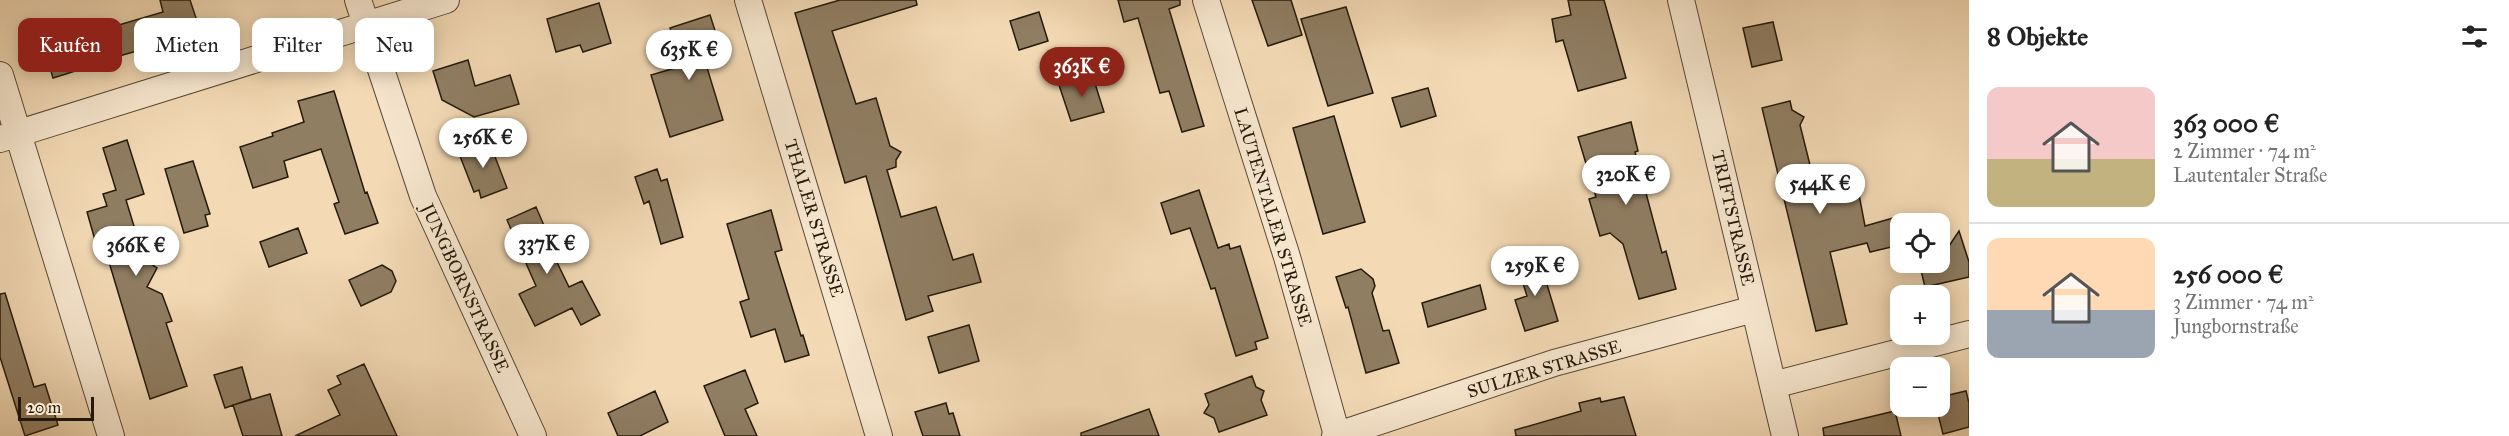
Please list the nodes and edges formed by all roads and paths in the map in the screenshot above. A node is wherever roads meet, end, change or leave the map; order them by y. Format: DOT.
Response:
graph roads {
  1 [pos="358,0"];
  2 [pos="446,0"];
  3 [pos="748,0"];
  4 [pos="1206,0"];
  5 [pos="1681,0"];
  6 [pos="364,18"];
  7 [pos="388,18"];
  8 [pos="355,28"];
  9 [pos="382,72"];
  10 [pos="0,75"];
  11 [pos="9,136"];
  12 [pos="1754,309"];
  13 [pos="1969,334"];
  14 [pos="1773,385"];
  15 [pos="111,436"];
  16 [pos="533,436"];
  17 [pos="879,436"];
  18 [pos="1336,436"];
  19 [pos="1785,436"];
  1 -- 6 [label="street, JUNGBORNSTRASSE"];
  2 -- 7 [label="street"];
  3 -- 17 [label="street, THALER STRASSE"];
  4 -- 18 [label="street, LAUTENTALER STRASSE"];
  5 -- 12 [label="street, TRIFTSTRASSE"];
  8 -- 11 [label="street"];
  9 -- 16 [label="street, JUNGBORNSTRASSE"];
  10 -- 11 [label="street"];
  11 -- 15 [label="street"];
  12 -- 14 [label="street, TRIFTSTRASSE"];
  12 -- 18 [label="street, SULZER STRASSE"];
  13 -- 14 [label="street"];
  14 -- 19 [label="street, TRIFTSTRASSE"];
}
